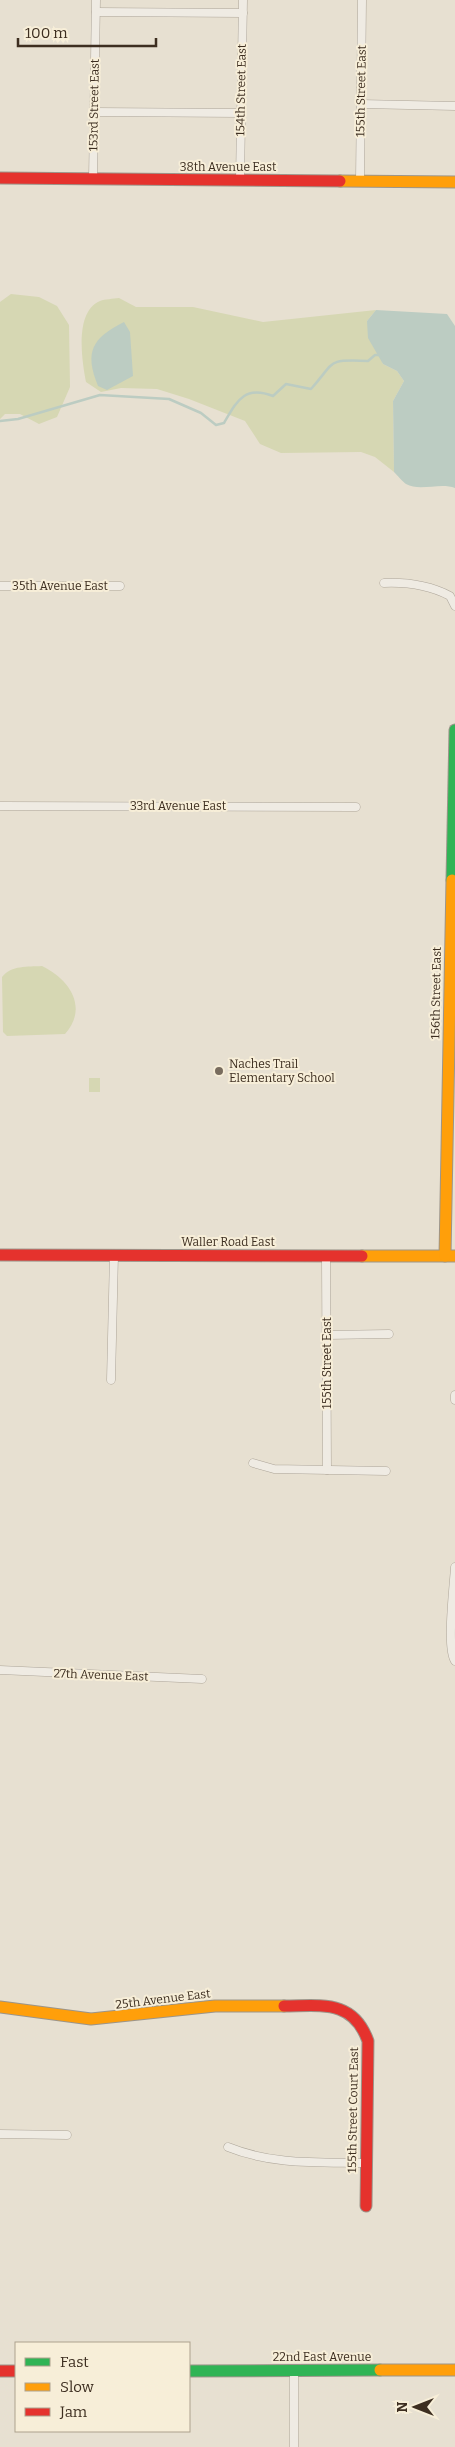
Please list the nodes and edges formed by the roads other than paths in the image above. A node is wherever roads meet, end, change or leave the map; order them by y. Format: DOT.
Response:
graph roads {
  1 [pos="96,0"];
  2 [pos="243,0"];
  3 [pos="362,0"];
  4 [pos="96,12"];
  5 [pos="243,13"];
  6 [pos="361,104"];
  7 [pos="455,106"];
  8 [pos="94,112"];
  9 [pos="241,113"];
  10 [pos="0,178"];
  11 [pos="93,179"];
  12 [pos="240,180"];
  13 [pos="360,181"];
  14 [pos="455,182"];
  15 [pos="384,583"];
  16 [pos="0,586"];
  17 [pos="120,586"];
  18 [pos="455,606"];
  19 [pos="455,730"];
  20 [pos="0,806"];
  21 [pos="356,807"];
  22 [pos="0,1255"];
  23 [pos="114,1256"];
  24 [pos="326,1256"];
  25 [pos="450,1256"];
  26 [pos="388,1334"];
  27 [pos="327,1335"];
  28 [pos="111,1380"];
  29 [pos="455,1395"];
  30 [pos="455,1400"];
  31 [pos="253,1462"];
  32 [pos="327,1470"];
  33 [pos="386,1471"];
  34 [pos="455,1567"];
  35 [pos="455,1661"];
  36 [pos="0,1670"];
  37 [pos="202,1678"];
  38 [pos="0,2007"];
  39 [pos="356,2017"];
  40 [pos="0,2134"];
  41 [pos="67,2135"];
  42 [pos="228,2147"];
  43 [pos="365,2163"];
  44 [pos="366,2206"];
  45 [pos="455,2370"];
  46 [pos="0,2371"];
  47 [pos="15,2371"];
  48 [pos="190,2371"];
  49 [pos="294,2371"];
  50 [pos="294,2447"];
  1 -- 4 [label="street, 153rd Street East"];
  2 -- 5 [label="street, 154th Street East"];
  3 -- 6 [label="street, 155th Street East"];
  4 -- 5 [label="street"];
  4 -- 8 [label="street, 153rd Street East"];
  5 -- 9 [label="street, 154th Street East"];
  6 -- 7 [label="street"];
  6 -- 13 [label="street, 155th Street East"];
  8 -- 9 [label="street"];
  8 -- 11 [label="street, 153rd Street East"];
  9 -- 12 [label="street, 154th Street East"];
  10 -- 11 [label="street, 38th Avenue East"];
  11 -- 12 [label="street, 38th Avenue East"];
  12 -- 13 [label="street, 38th Avenue East"];
  13 -- 14 [label="street, 38th Avenue East"];
  15 -- 18 [label="street"];
  16 -- 17 [label="street, 35th Avenue East"];
  19 -- 25 [label="street, 156th Street East"];
  20 -- 21 [label="street, 33rd Avenue East"];
  22 -- 23 [label="street, Waller Road East"];
  23 -- 24 [label="street, Waller Road East"];
  23 -- 28 [label="street"];
  24 -- 25 [label="street, Waller Road East"];
  24 -- 27 [label="street, 155th Street East"];
  26 -- 27 [label="street"];
  27 -- 32 [label="street, 155th Street East"];
  29 -- 30 [label="street"];
  31 -- 32 [label="street"];
  32 -- 33 [label="street"];
  34 -- 35 [label="street"];
  36 -- 37 [label="street, 27th Avenue East"];
  38 -- 39 [label="street, 25th Avenue East"];
  39 -- 43 [label="street, 155th Street Court East"];
  40 -- 41 [label="street"];
  42 -- 43 [label="street"];
  43 -- 44 [label="street, 155th Street Court East"];
  45 -- 49 [label="street, 22nd East Avenue"];
  46 -- 47 [label="street"];
  48 -- 49 [label="street, 22nd East Avenue"];
  49 -- 50 [label="street"];
}
